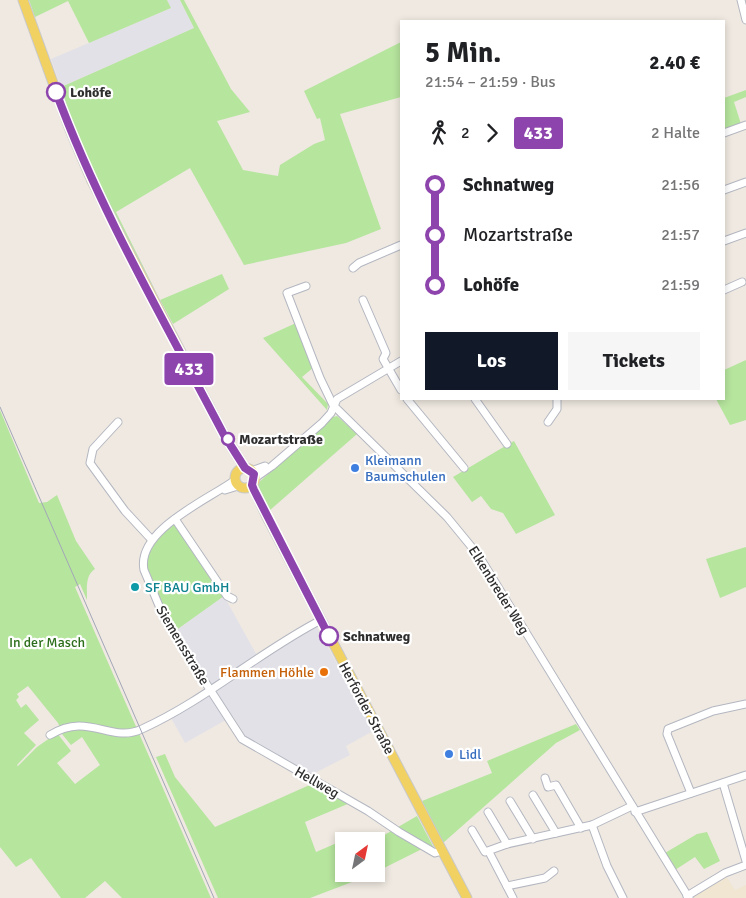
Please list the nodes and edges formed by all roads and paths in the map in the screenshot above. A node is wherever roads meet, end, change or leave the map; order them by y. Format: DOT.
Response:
graph roads {
  1 [pos="23,0"];
  2 [pos="741,0"];
  3 [pos="746,20"];
  4 [pos="746,125"];
  5 [pos="725,133"];
  6 [pos="746,182"];
  7 [pos="725,190"];
  8 [pos="746,233"];
  9 [pos="725,241"];
  10 [pos="400,245"];
  11 [pos="353,268"];
  12 [pos="742,282"];
  13 [pos="306,286"];
  14 [pos="725,290"];
  15 [pos="364,300"];
  16 [pos="400,362"];
  17 [pos="387,368"];
  18 [pos="400,388"];
  19 [pos="407,400"];
  20 [pos="476,400"];
  21 [pos="557,400"];
  22 [pos="334,405"];
  23 [pos="118,422"];
  24 [pos="548,422"];
  25 [pos="507,444"];
  26 [pos="464,468"];
  27 [pos="245,478"];
  28 [pos="175,519"];
  29 [pos="151,540"];
  30 [pos="233,599"];
  31 [pos="321,620"];
  32 [pos="211,691"];
  33 [pos="746,704"];
  34 [pos="50,735"];
  35 [pos="746,775"];
  36 [pos="545,778"];
  37 [pos="723,783"];
  38 [pos="691,792"];
  39 [pos="533,795"];
  40 [pos="510,801"];
  41 [pos="634,809"];
  42 [pos="488,812"];
  43 [pos="592,826"];
  44 [pos="581,828"];
  45 [pos="472,830"];
  46 [pos="556,833"];
  47 [pos="533,839"];
  48 [pos="507,844"];
  49 [pos="442,851"];
  50 [pos="489,852"];
  51 [pos="746,861"];
  52 [pos="746,865"];
  53 [pos="554,871"];
  54 [pos="508,886"];
  55 [pos="688,897"];
  56 [pos="467,898"];
  57 [pos="513,898"];
  58 [pos="623,898"];
  1 -- 27 [label="main road, Herforder Straße"];
  2 -- 3 [label="street"];
  4 -- 5 [label="street"];
  6 -- 7 [label="street"];
  8 -- 9 [label="street"];
  10 -- 11 [label="street"];
  12 -- 14 [label="street"];
  13 -- 22 [label="street, Elkenbreder Weg"];
  15 -- 17 [label="street"];
  16 -- 17 [label="street"];
  17 -- 18 [label="street"];
  17 -- 22 [label="street"];
  19 -- 26 [label="street"];
  20 -- 25 [label="street"];
  21 -- 24 [label="street"];
  22 -- 27 [label="street"];
  22 -- 41 [label="street, Elkenbreder Weg"];
  23 -- 29 [label="street"];
  27 -- 28 [label="street, Siemensstraße"];
  27 -- 31 [label="main road, Herforder Straße"];
  28 -- 29 [label="street, Siemensstraße"];
  28 -- 30 [label="street"];
  29 -- 32 [label="street, Siemensstraße"];
  31 -- 32 [label="street"];
  31 -- 49 [label="main road, Herforder Straße"];
  32 -- 34 [label="street"];
  32 -- 49 [label="street, Hellweg"];
  33 -- 38 [label="street"];
  35 -- 37 [label="street"];
  36 -- 44 [label="street"];
  37 -- 38 [label="street"];
  37 -- 51 [label="street"];
  38 -- 41 [label="street"];
  39 -- 46 [label="street"];
  40 -- 47 [label="street"];
  41 -- 43 [label="street"];
  41 -- 55 [label="street, Elkenbreder Weg"];
  42 -- 48 [label="street"];
  43 -- 44 [label="street"];
  43 -- 58 [label="street"];
  44 -- 46 [label="street"];
  45 -- 50 [label="street"];
  46 -- 47 [label="street"];
  47 -- 48 [label="street"];
  48 -- 50 [label="street"];
  49 -- 56 [label="main road, Herforder Straße"];
  50 -- 54 [label="street"];
  52 -- 55 [label="street"];
  53 -- 54 [label="street"];
  54 -- 57 [label="street"];
}
